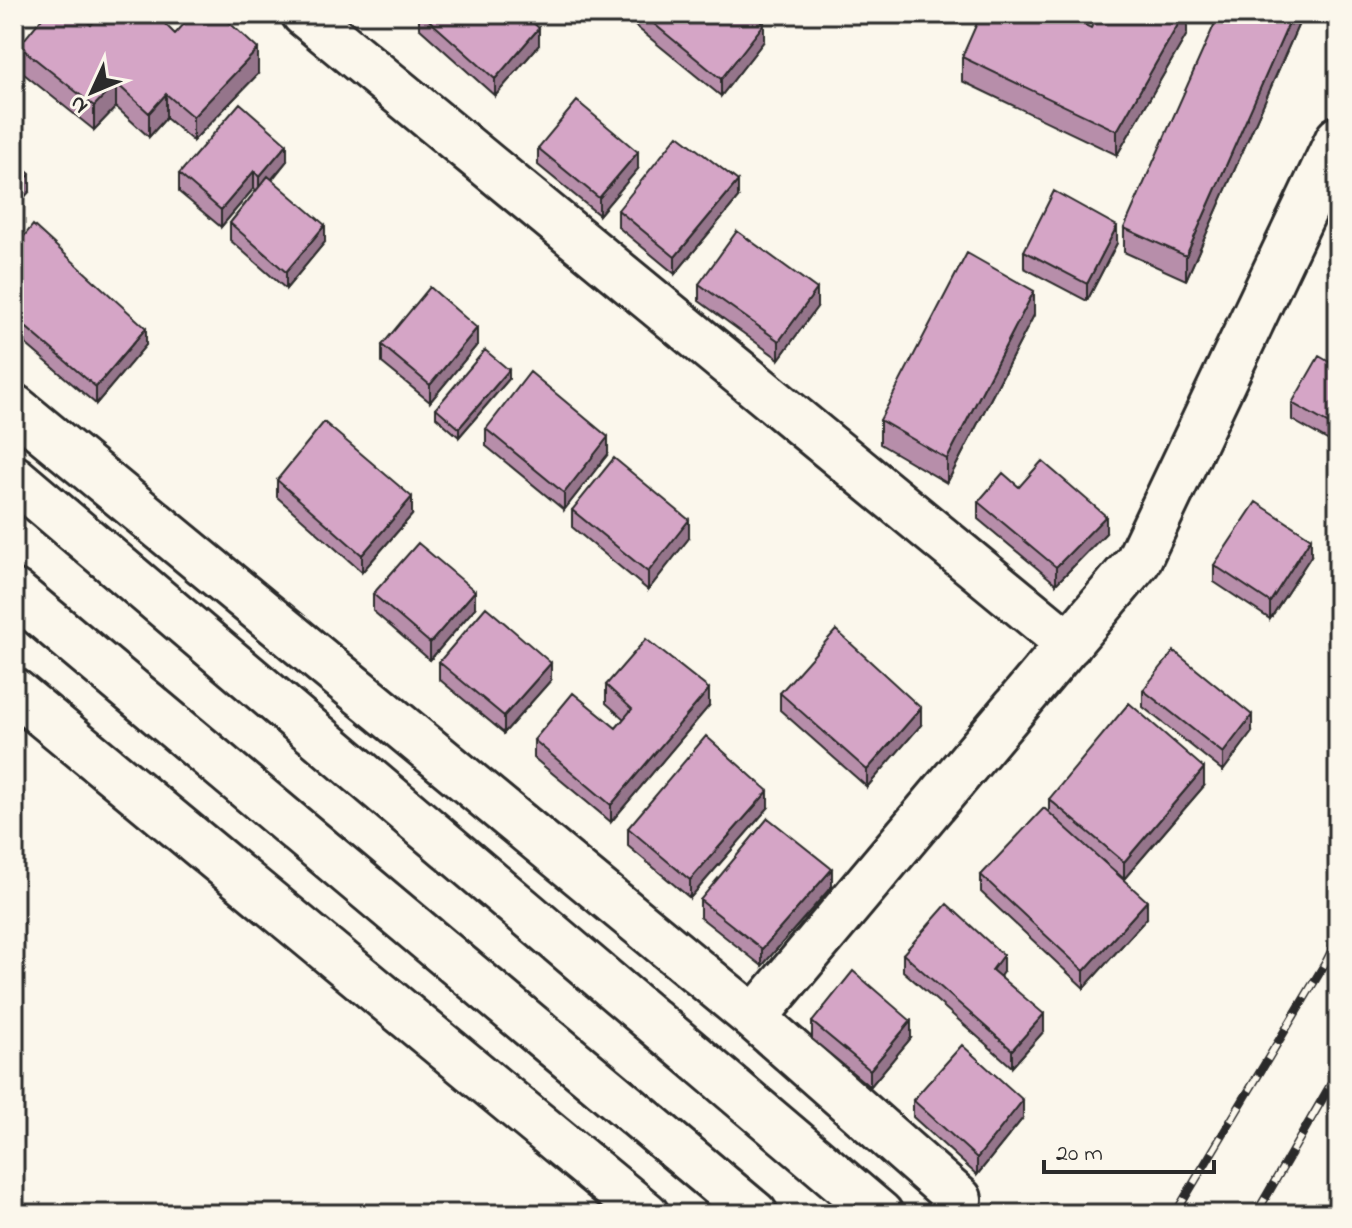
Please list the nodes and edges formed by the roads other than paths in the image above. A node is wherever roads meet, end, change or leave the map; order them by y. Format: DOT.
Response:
graph roads {
  1 [pos="304,14"];
  2 [pos="1338,139"];
  3 [pos="14,407"];
  4 [pos="14,478"];
  5 [pos="14,592"];
  6 [pos="1069,644"];
  7 [pos="14,691"];
  8 [pos="754,1018"];
  9 [pos="646,1214"];
  10 [pos="755,1214"];
  11 [pos="880,1214"];
  12 [pos="949,1214"];
  1 -- 6 [label="street"];
  2 -- 6 [label="street"];
  3 -- 8 [label="street"];
  4 -- 11 [label="street"];
  5 -- 10 [label="street"];
  6 -- 8 [label="street"];
  7 -- 9 [label="street"];
  8 -- 12 [label="street"];
}
